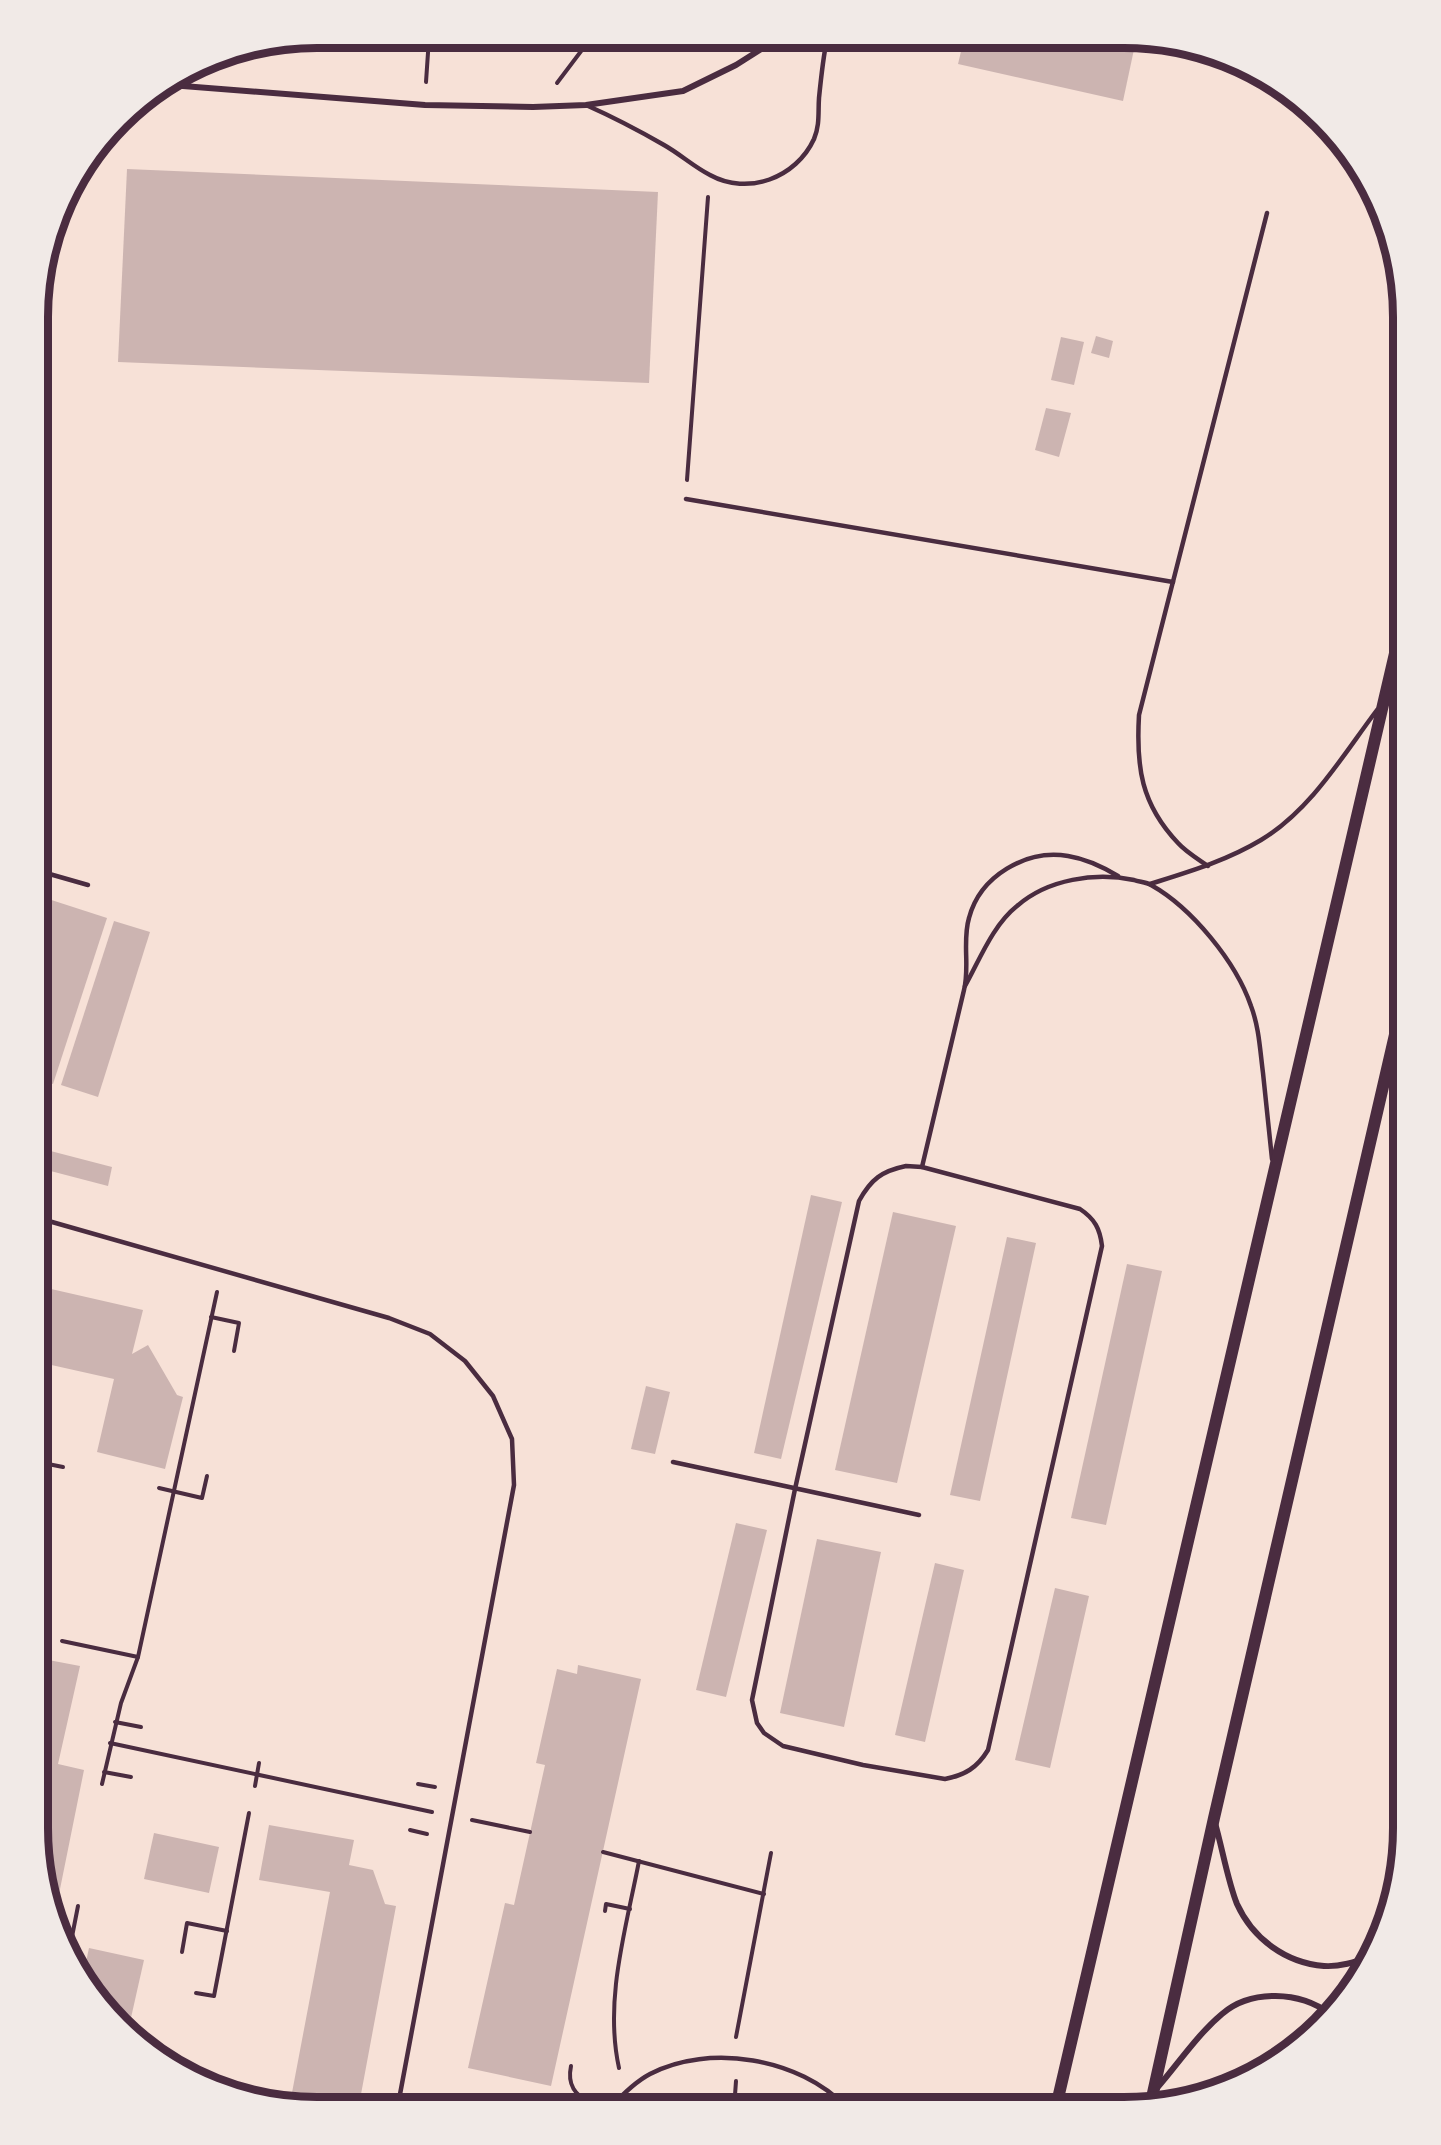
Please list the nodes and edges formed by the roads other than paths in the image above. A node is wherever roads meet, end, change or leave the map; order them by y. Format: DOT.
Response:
graph roads {
  1 [pos="763,48"];
  2 [pos="826,48"];
  3 [pos="179,86"];
  4 [pos="586,105"];
  5 [pos="1267,213"];
  6 [pos="686,499"];
  7 [pos="1173,582"];
  8 [pos="1393,665"];
  9 [pos="1385,701"];
  10 [pos="1208,866"];
  11 [pos="48,874"];
  12 [pos="1121,878"];
  13 [pos="1150,884"];
  14 [pos="88,885"];
  15 [pos="965,986"];
  16 [pos="1393,1043"];
  17 [pos="922,1167"];
  18 [pos="1274,1174"];
  19 [pos="48,1221"];
  20 [pos="673,1462"];
  21 [pos="795,1489"];
  22 [pos="919,1515"];
  23 [pos="1214,1818"];
  24 [pos="1358,1961"];
  25 [pos="1322,2009"];
  26 [pos="1152,2095"];
  27 [pos="1153,2095"];
  28 [pos="399,2097"];
  29 [pos="620,2097"];
  30 [pos="833,2097"];
  31 [pos="1058,2097"];
  1 -- 4 [label="street"];
  2 -- 4 [label="lane"];
  3 -- 4 [label="street"];
  5 -- 7 [label="lane"];
  6 -- 7 [label="lane"];
  7 -- 10 [label="lane"];
  8 -- 9 [label="main road"];
  9 -- 10 [label="lane"];
  9 -- 18 [label="main road"];
  10 -- 13 [label="lane"];
  11 -- 14 [label="lane"];
  12 -- 13 [label="lane"];
  12 -- 15 [label="lane"];
  12 -- 15 [label="lane"];
  13 -- 18 [label="lane"];
  15 -- 17 [label="lane"];
  16 -- 23 [label="main road"];
  17 -- 21 [label="lane"];
  17 -- 21 [label="lane"];
  18 -- 31 [label="main road"];
  19 -- 28 [label="lane"];
  20 -- 21 [label="lane"];
  21 -- 22 [label="lane"];
  23 -- 24 [label="street"];
  23 -- 26 [label="main road"];
  25 -- 27 [label="street"];
  29 -- 30 [label="lane"];
}
